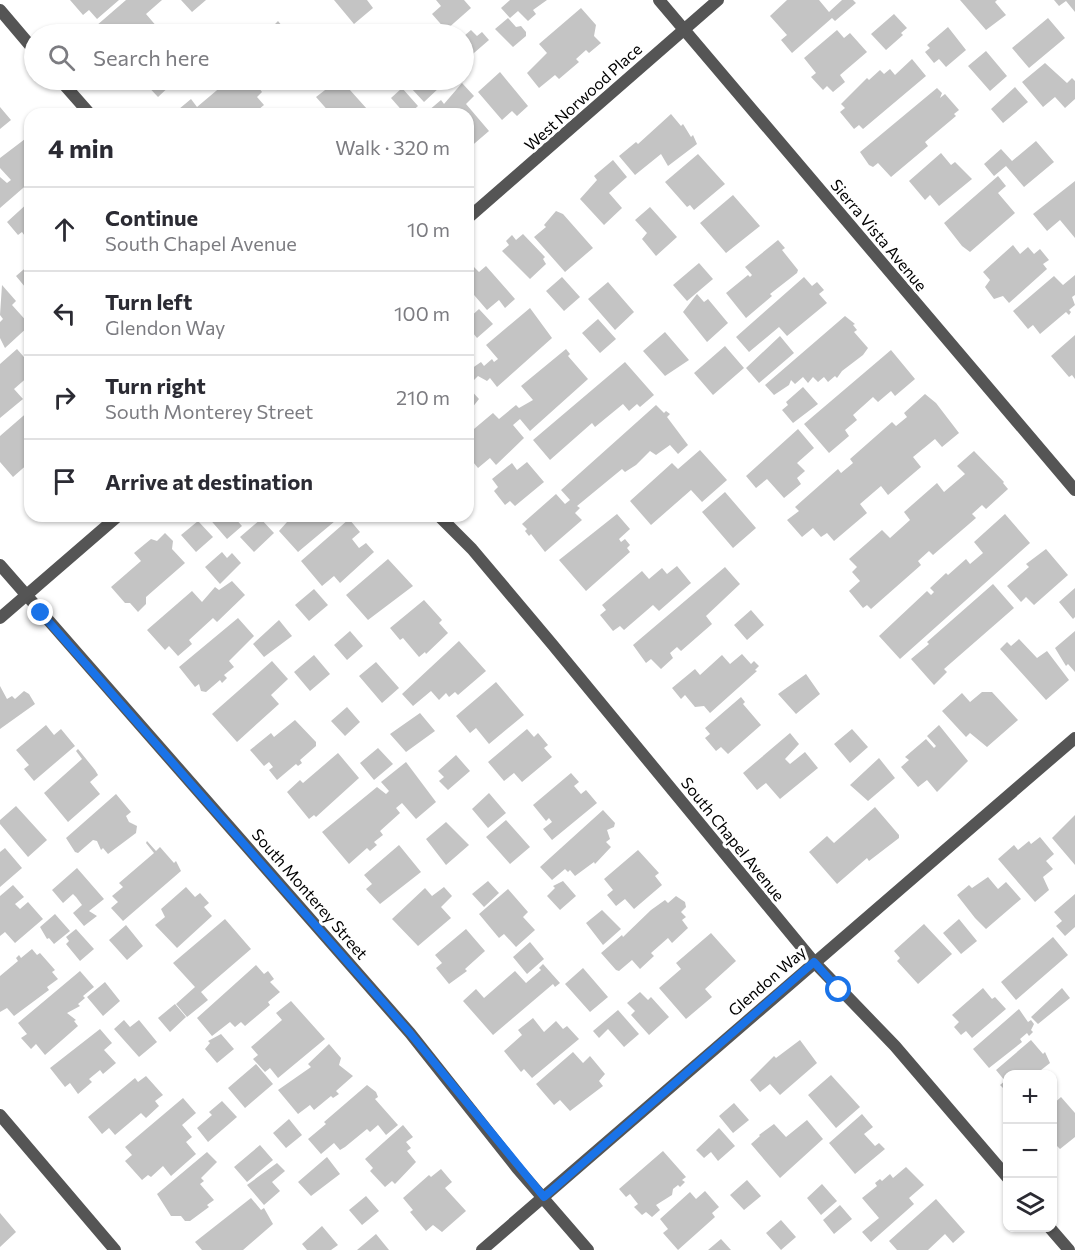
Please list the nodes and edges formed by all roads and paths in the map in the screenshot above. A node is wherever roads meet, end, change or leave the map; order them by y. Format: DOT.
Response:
graph roads {
  1 [pos="658,0"];
  2 [pos="718,0"];
  3 [pos="0,10"];
  4 [pos="683,31"];
  5 [pos="24,38"];
  6 [pos="69,90"];
  7 [pos="85,108"];
  8 [pos="474,213"];
  9 [pos="1075,490"];
  10 [pos="111,522"];
  11 [pos="445,522"];
  12 [pos="0,565"];
  13 [pos="26,596"];
  14 [pos="0,618"];
  15 [pos="1075,738"];
  16 [pos="814,962"];
  17 [pos="0,1115"];
  18 [pos="1003,1172"];
  19 [pos="544,1197"];
  20 [pos="1054,1232"];
  21 [pos="115,1250"];
  22 [pos="482,1250"];
  23 [pos="588,1250"];
  24 [pos="1069,1250"];
  1 -- 4 [label="street, Sierra Vista Avenue"];
  2 -- 4 [label="street, West Norwood Place"];
  3 -- 5 [label="street"];
  4 -- 8 [label="street, West Norwood Place"];
  4 -- 9 [label="street, Sierra Vista Avenue"];
  6 -- 7 [label="street"];
  10 -- 13 [label="street"];
  11 -- 16 [label="street, South Chapel Avenue"];
  12 -- 13 [label="street, South Monterey Street"];
  13 -- 14 [label="street"];
  13 -- 19 [label="street, South Monterey Street"];
  15 -- 16 [label="street, Glendon Way"];
  16 -- 18 [label="street, South Chapel Avenue"];
  16 -- 19 [label="street, Glendon Way"];
  17 -- 21 [label="street"];
  19 -- 22 [label="street, Glendon Way"];
  19 -- 23 [label="street, South Monterey Street"];
  20 -- 24 [label="street"];
}
